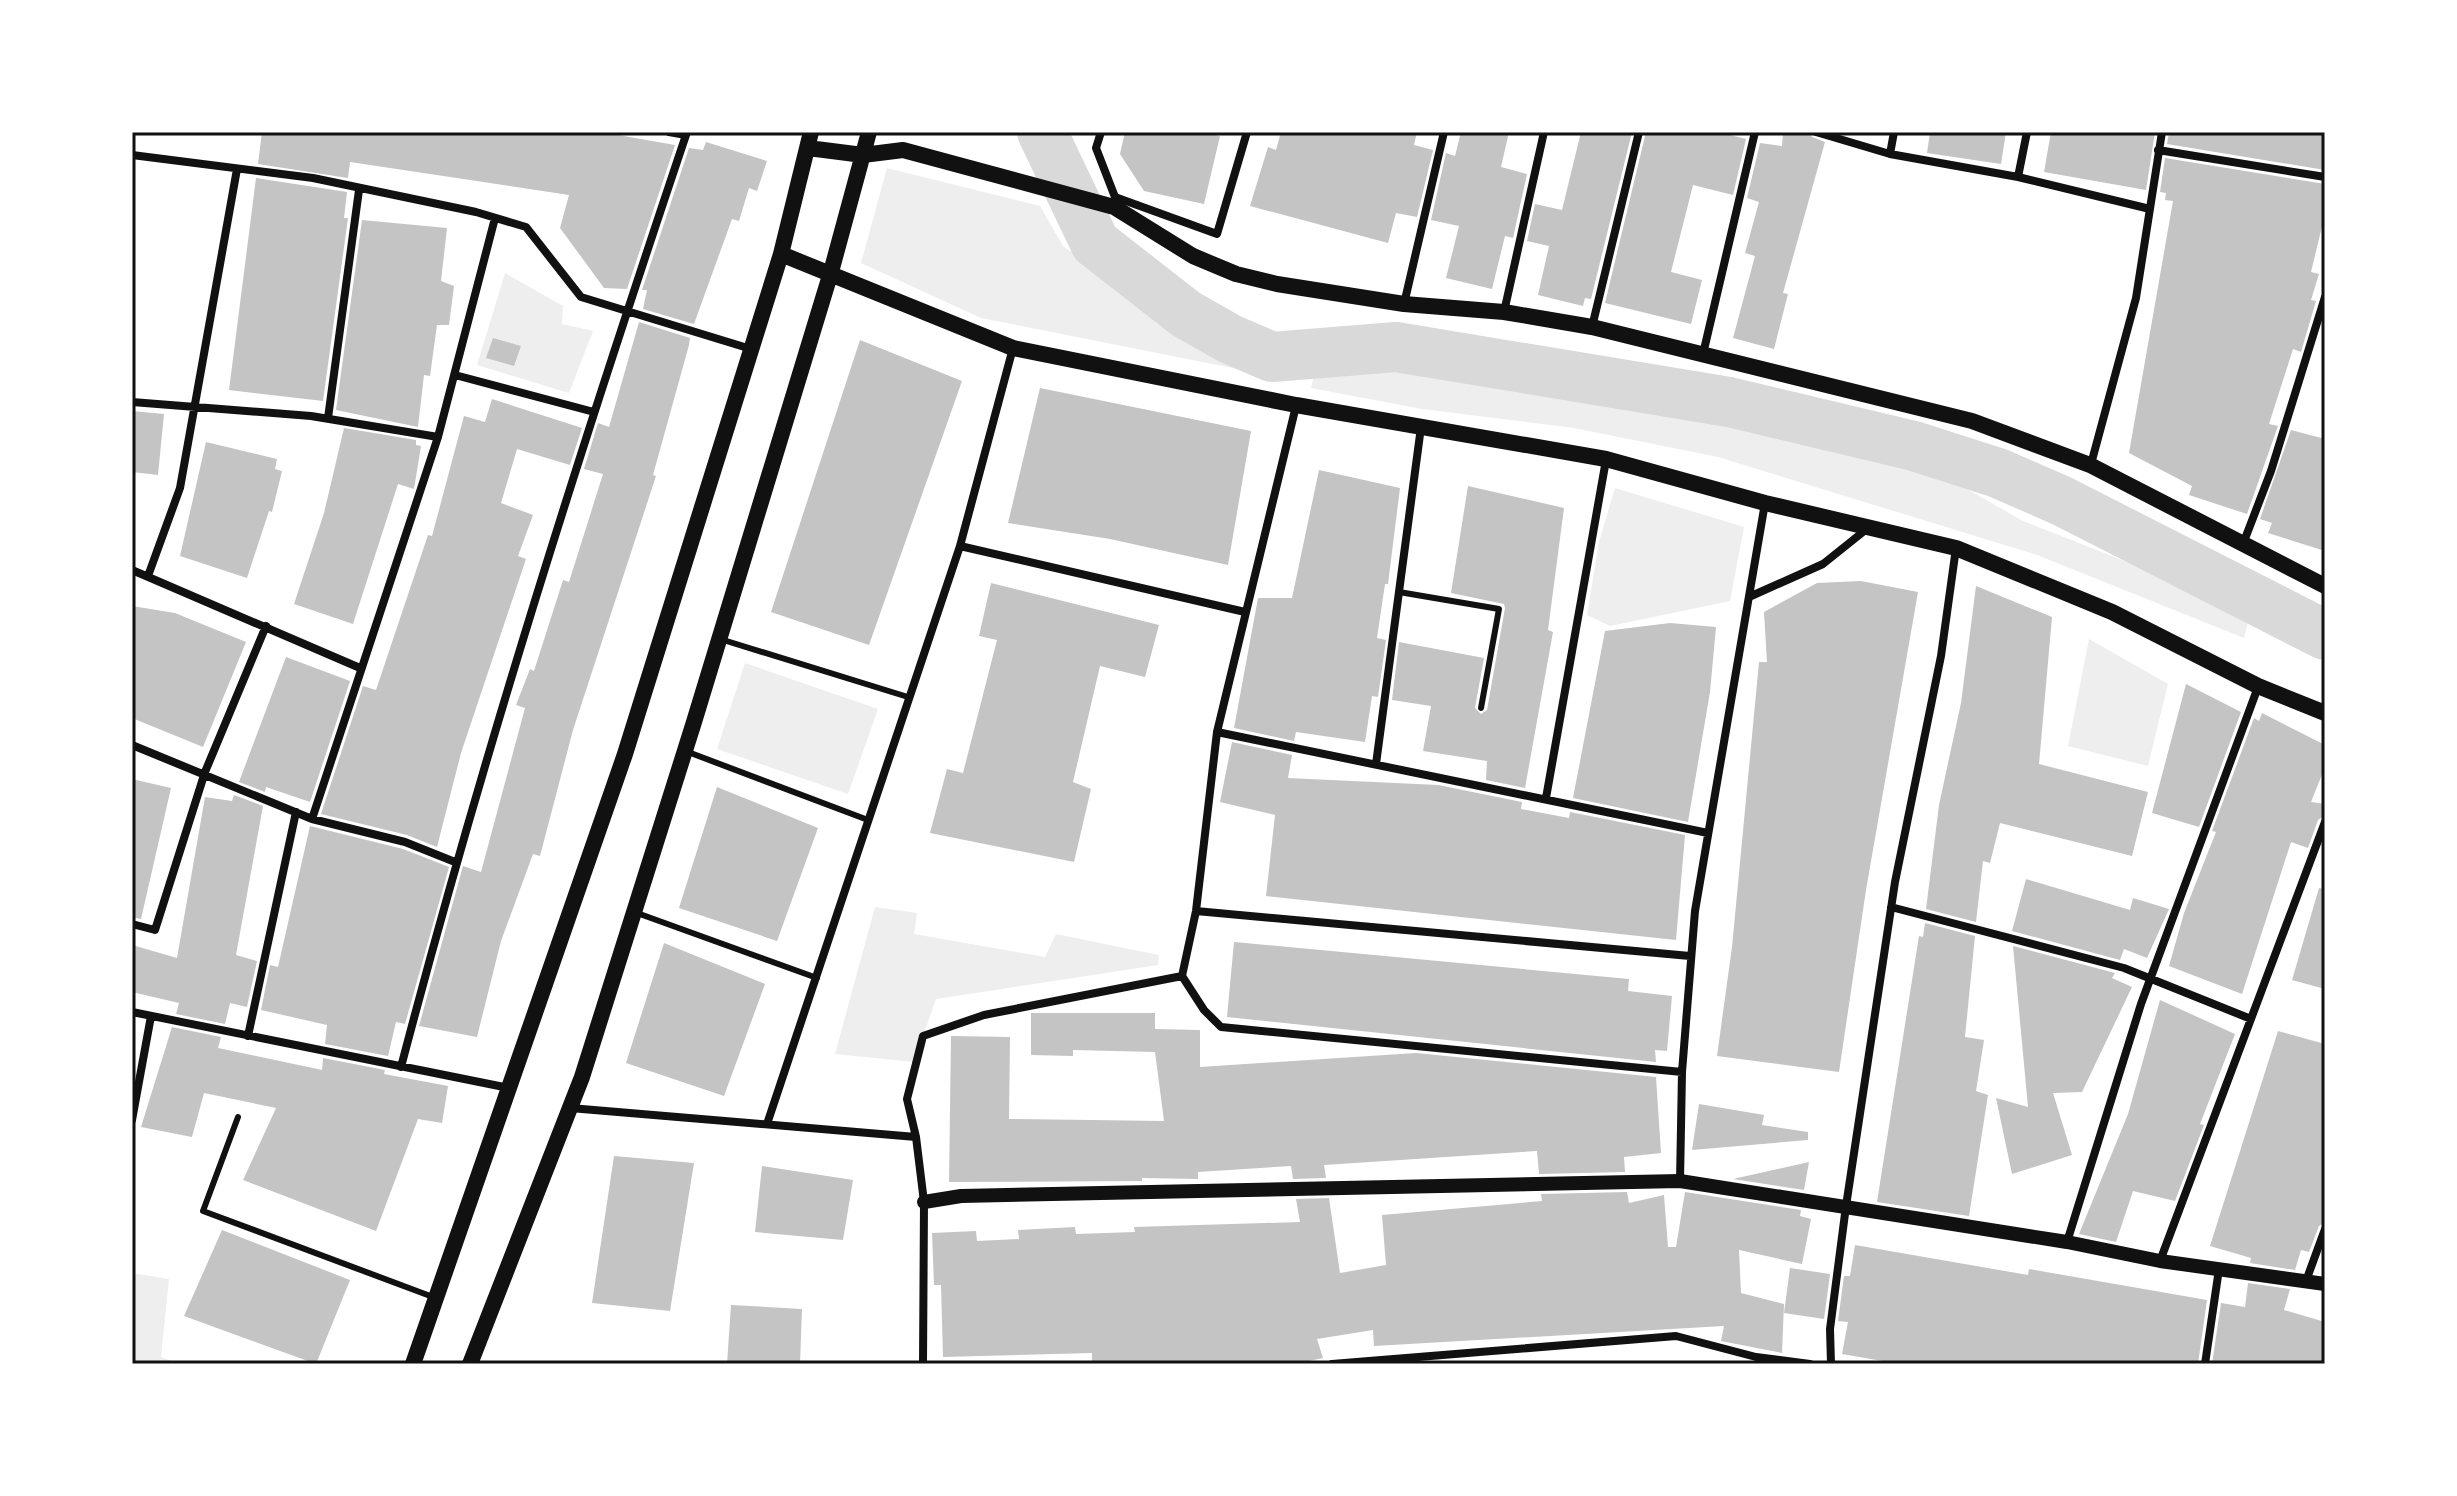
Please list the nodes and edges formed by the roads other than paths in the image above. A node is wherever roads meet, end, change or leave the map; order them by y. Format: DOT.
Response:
graph roads {
  1 [pos="669,132"];
  2 [pos="869,132"];
  3 [pos="1101,132"];
  4 [pos="1247,132"];
  5 [pos="1444,132"];
  6 [pos="1544,132"];
  7 [pos="1639,132"];
  8 [pos="1755,132"];
  9 [pos="1816,132"];
  10 [pos="1894,132"];
  11 [pos="2027,132"];
  12 [pos="2162,132"];
  13 [pos="686,133"];
  14 [pos="809,140"];
  15 [pos="2158,150"];
  16 [pos="1890,154"];
  17 [pos="132,155"];
  18 [pos="863,155"];
  19 [pos="237,169"];
  20 [pos="2018,177"];
  21 [pos="2325,177"];
  22 [pos="359,190"];
  23 [pos="2150,209"];
  24 [pos="495,218"];
  25 [pos="781,254"];
  26 [pos="831,272"];
  27 [pos="2325,297"];
  28 [pos="1404,304"];
  29 [pos="1504,312"];
  30 [pos="626,314"];
  31 [pos="1592,327"];
  32 [pos="1013,348"];
  33 [pos="751,349"];
  34 [pos="1703,354"];
  35 [pos="455,375"];
  36 [pos="132,402"];
  37 [pos="1296,405"];
  38 [pos="196,408"];
  39 [pos="594,412"];
  40 [pos="328,418"];
  41 [pos="1421,427"];
  42 [pos="438,437"];
  43 [pos="1606,459"];
  44 [pos="2090,465"];
  45 [pos="1765,503"];
  46 [pos="1868,528"];
  47 [pos="2242,545"];
  48 [pos="960,546"];
  49 [pos="1956,548"];
  50 [pos="132,570"];
  51 [pos="148,576"];
  52 [pos="2325,586"];
  53 [pos="1399,592"];
  54 [pos="1749,597"];
  55 [pos="1245,612"];
  56 [pos="266,626"];
  57 [pos="719,639"];
  58 [pos="360,668"];
  59 [pos="2258,686"];
  60 [pos="908,697"];
  61 [pos="1481,708"];
  62 [pos="2325,713"];
  63 [pos="1217,732"];
  64 [pos="132,745"];
  65 [pos="685,751"];
  66 [pos="1376,764"];
  67 [pos="205,772"];
  68 [pos="1546,798"];
  69 [pos="296,812"];
  70 [pos="312,819"];
  71 [pos="868,820"];
  72 [pos="2325,822"];
  73 [pos="1708,833"];
  74 [pos="455,862"];
  75 [pos="1891,907"];
  76 [pos="1196,911"];
  77 [pos="634,912"];
  78 [pos="132,924"];
  79 [pos="1690,956"];
  80 [pos="1182,976"];
  81 [pos="817,978"];
  82 [pos="2150,980"];
  83 [pos="132,1012"];
  84 [pos="151,1016"];
  85 [pos="2251,1019"];
  86 [pos="248,1036"];
  87 [pos="401,1067"];
  88 [pos="1682,1072"];
  89 [pos="509,1088"];
  90 [pos="569,1108"];
  91 [pos="238,1117"];
  92 [pos="132,1120"];
  93 [pos="767,1124"];
  94 [pos="916,1137"];
  95 [pos="1680,1181"];
  96 [pos="924,1202"];
  97 [pos="1846,1206"];
  98 [pos="2325,1229"];
  99 [pos="2067,1242"];
  100 [pos="2160,1261"];
  101 [pos="2219,1269"];
  102 [pos="2306,1281"];
  103 [pos="2325,1284"];
  104 [pos="436,1298"];
  105 [pos="413,1364"];
  106 [pos="470,1364"];
  107 [pos="923,1364"];
  108 [pos="1332,1364"];
  109 [pos="1810,1364"];
  110 [pos="1831,1364"];
  111 [pos="2205,1364"];
  1 -- 13 [label="street"];
  2 -- 18 [label="main road"];
  3 -- 4 [label="street"];
  5 -- 28 [label="street"];
  6 -- 29 [label="street"];
  7 -- 31 [label="street"];
  8 -- 34 [label="street"];
  9 -- 16 [label="street"];
  10 -- 16 [label="street"];
  11 -- 20 [label="street"];
  12 -- 15 [label="street"];
  13 -- 30 [label="street"];
  14 -- 18 [label="main road"];
  14 -- 25 [label="main road"];
  15 -- 21 [label="street"];
  15 -- 23 [label="street"];
  16 -- 20 [label="street"];
  17 -- 19 [label="street"];
  18 -- 26 [label="main road"];
  18 -- 28 [label="main road"];
  19 -- 22 [label="street"];
  19 -- 38 [label="street"];
  20 -- 23 [label="street"];
  22 -- 24 [label="street"];
  22 -- 40 [label="street"];
  23 -- 44 [label="street"];
  24 -- 30 [label="street"];
  24 -- 35 [label="street"];
  25 -- 26 [label="main road"];
  25 -- 33 [label="main road"];
  26 -- 32 [label="main road"];
  26 -- 57 [label="main road"];
  27 -- 47 [label="street"];
  28 -- 29 [label="main road"];
  29 -- 31 [label="main road"];
  30 -- 33 [label="street"];
  30 -- 39 [label="street"];
  31 -- 34 [label="main road"];
  32 -- 37 [label="main road"];
  32 -- 48 [label="street"];
  33 -- 89 [label="main road"];
  34 -- 44 [label="main road"];
  35 -- 39 [label="street"];
  35 -- 42 [label="street"];
  36 -- 38 [label="street"];
  37 -- 41 [label="main road"];
  37 -- 55 [label="street"];
  38 -- 40 [label="street"];
  38 -- 51 [label="street"];
  39 -- 74 [label="street"];
  40 -- 42 [label="street"];
  41 -- 43 [label="main road"];
  41 -- 53 [label="street"];
  42 -- 58 [label="street"];
  43 -- 45 [label="main road"];
  43 -- 68 [label="street"];
  44 -- 47 [label="main road"];
  45 -- 46 [label="main road"];
  45 -- 54 [label="street"];
  46 -- 49 [label="main road"];
  46 -- 54 [label="street"];
  47 -- 52 [label="main road"];
  48 -- 55 [label="street"];
  48 -- 60 [label="street"];
  49 -- 59 [label="main road"];
  49 -- 75 [label="street"];
  50 -- 51 [label="street"];
  51 -- 56 [label="street"];
  53 -- 61 [label="lane"];
  53 -- 66 [label="street"];
  54 -- 73 [label="street"];
  55 -- 63 [label="street"];
  56 -- 58 [label="street"];
  56 -- 67 [label="street"];
  57 -- 60 [label="lane"];
  57 -- 65 [label="main road"];
  58 -- 70 [label="street"];
  59 -- 62 [label="main road"];
  59 -- 82 [label="street"];
  60 -- 71 [label="street"];
  63 -- 66 [label="street"];
  63 -- 76 [label="street"];
  64 -- 67 [label="street"];
  65 -- 71 [label="lane"];
  65 -- 77 [label="main road"];
  66 -- 68 [label="street"];
  67 -- 69 [label="street"];
  67 -- 78 [label="street"];
  68 -- 73 [label="street"];
  69 -- 70 [label="street"];
  69 -- 86 [label="street"];
  70 -- 74 [label="street"];
  71 -- 81 [label="street"];
  72 -- 85 [label="street"];
  73 -- 79 [label="street"];
  74 -- 87 [label="street"];
  75 -- 82 [label="street"];
  75 -- 97 [label="street"];
  76 -- 79 [label="street"];
  76 -- 80 [label="street"];
  77 -- 81 [label="lane"];
  77 -- 90 [label="main road"];
  79 -- 88 [label="street"];
  80 -- 88 [label="street"];
  80 -- 94 [label="street"];
  81 -- 93 [label="street"];
  82 -- 85 [label="street"];
  82 -- 99 [label="street"];
  83 -- 84 [label="street"];
  84 -- 86 [label="street"];
  84 -- 92 [label="street"];
  85 -- 100 [label="street"];
  86 -- 87 [label="street"];
  87 -- 89 [label="street"];
  88 -- 95 [label="street"];
  89 -- 104 [label="main road"];
  90 -- 93 [label="street"];
  90 -- 106 [label="main road"];
  91 -- 104 [label="lane"];
  93 -- 94 [label="street"];
  94 -- 96 [label="street"];
  95 -- 96 [label="street"];
  95 -- 97 [label="street"];
  96 -- 107 [label="street"];
  97 -- 99 [label="street"];
  97 -- 110 [label="street"];
  98 -- 102 [label="street"];
  99 -- 100 [label="street"];
  100 -- 101 [label="street"];
  101 -- 102 [label="street"];
  101 -- 111 [label="street"];
  102 -- 103 [label="street"];
  104 -- 105 [label="main road"];
  108 -- 109 [label="street"];
}
